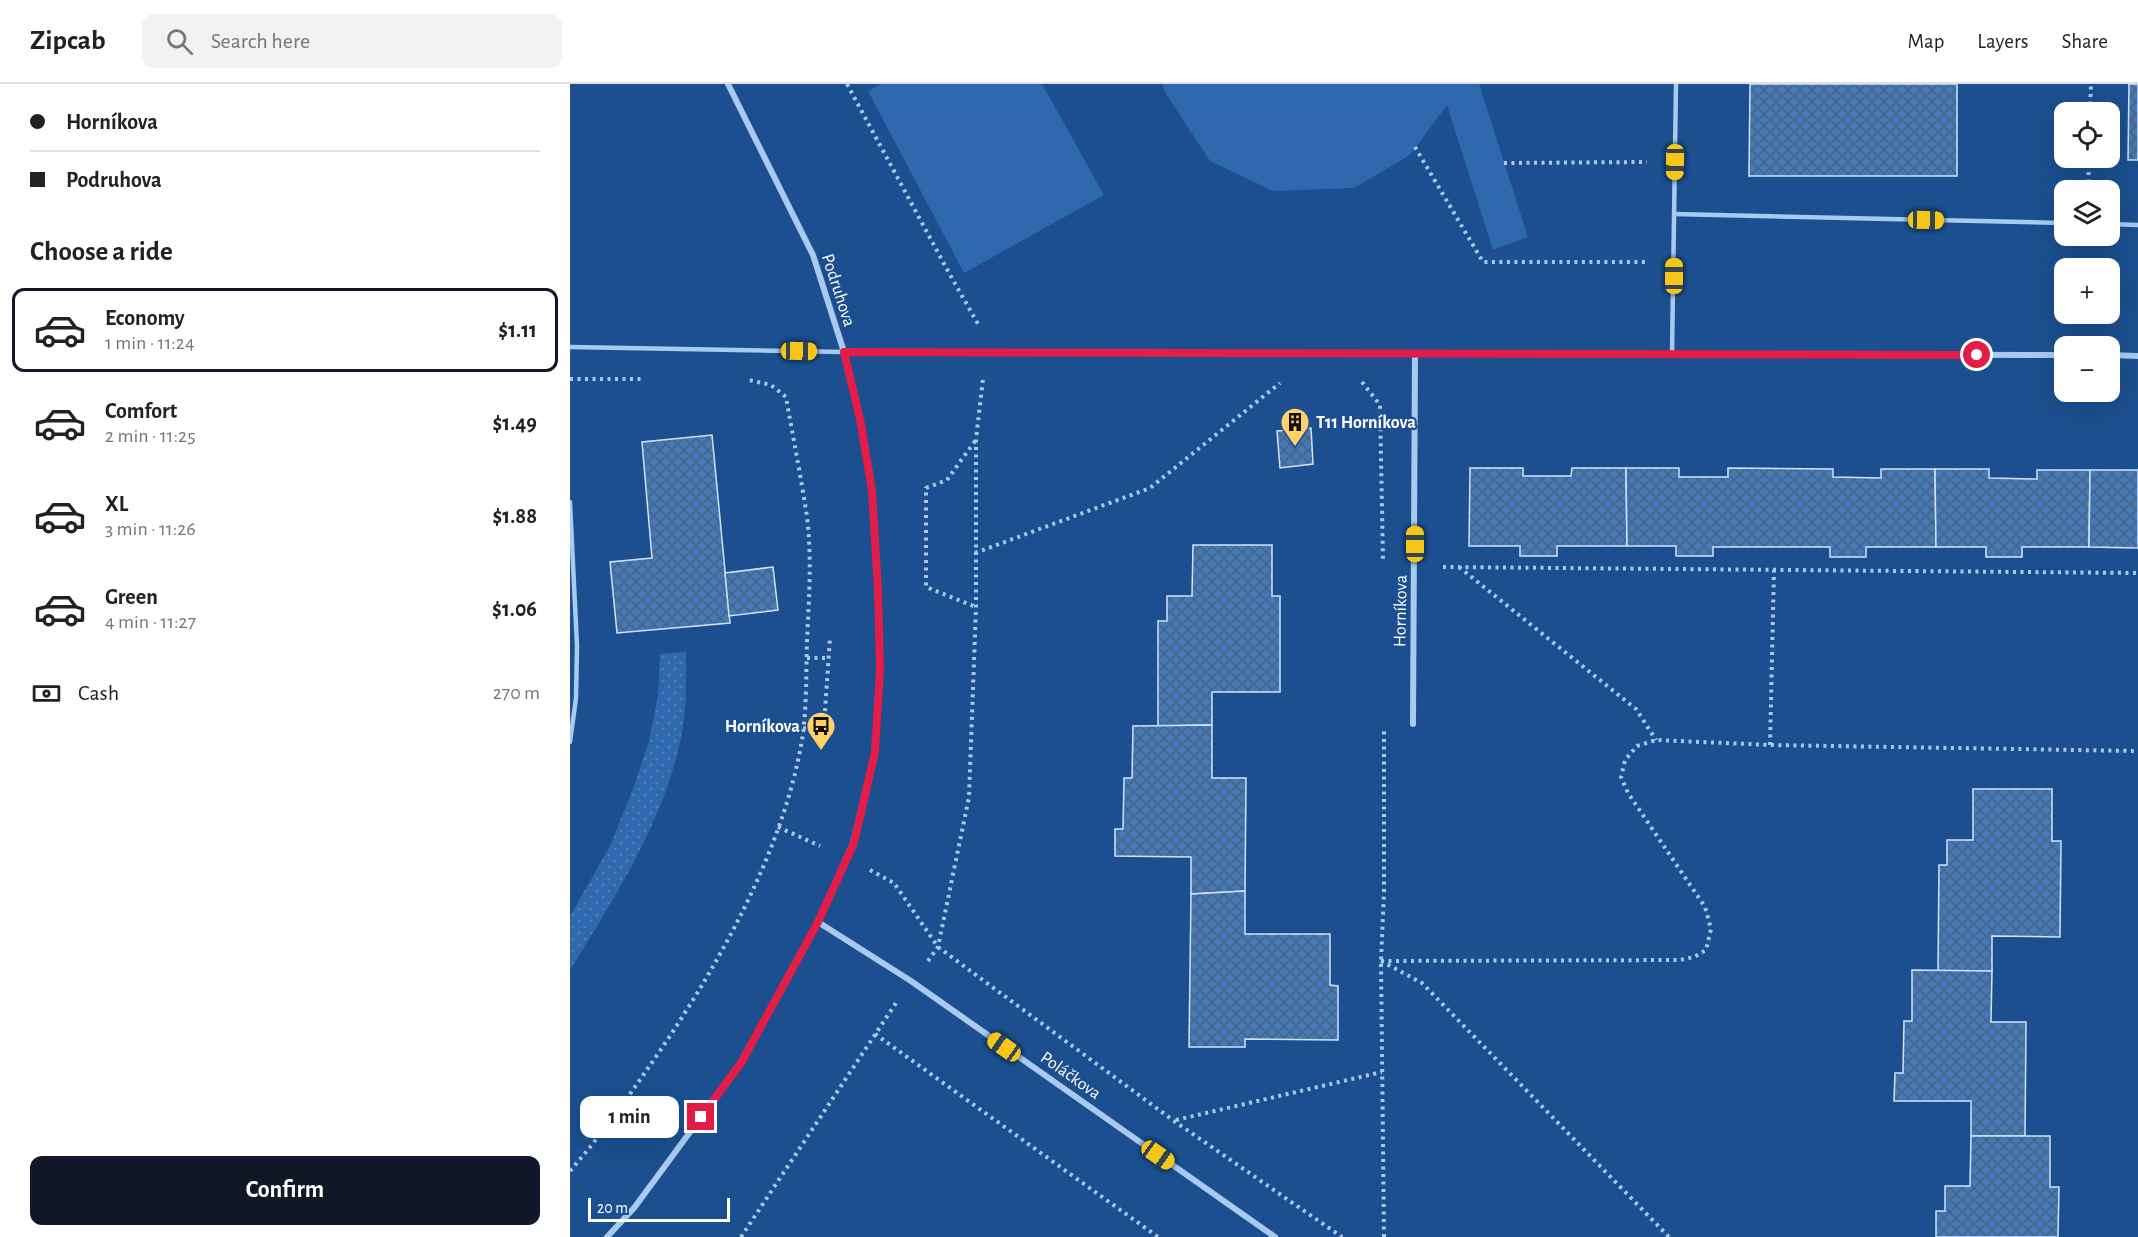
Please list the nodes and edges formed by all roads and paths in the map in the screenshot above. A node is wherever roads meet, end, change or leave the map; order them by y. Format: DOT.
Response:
graph roads {
  1 [pos="728,84"];
  2 [pos="847,84"];
  3 [pos="1676,84"];
  4 [pos="2091,84"];
  5 [pos="2090,102"];
  6 [pos="1415,147"];
  7 [pos="1675,162"];
  8 [pos="1504,163"];
  9 [pos="1674,214"];
  10 [pos="2054,223"];
  11 [pos="2120,224"];
  12 [pos="2138,225"];
  13 [pos="1674,262"];
  14 [pos="570,347"];
  15 [pos="844,352"];
  16 [pos="984,354"];
  17 [pos="1415,354"];
  18 [pos="1672,355"];
  19 [pos="2054,355"];
  20 [pos="2120,356"];
  21 [pos="2138,356"];
  22 [pos="739,378"];
  23 [pos="570,379"];
  24 [pos="649,379"];
  25 [pos="1281,382"];
  26 [pos="1362,382"];
  27 [pos="976,439"];
  28 [pos="570,502"];
  29 [pos="975,553"];
  30 [pos="1415,567"];
  31 [pos="1459,567"];
  32 [pos="1774,570"];
  33 [pos="2138,573"];
  34 [pos="976,607"];
  35 [pos="830,637"];
  36 [pos="807,658"];
  37 [pos="829,658"];
  38 [pos="1384,721"];
  39 [pos="1413,724"];
  40 [pos="803,728"];
  41 [pos="825,732"];
  42 [pos="1656,740"];
  43 [pos="823,741"];
  44 [pos="570,742"];
  45 [pos="1770,745"];
  46 [pos="2138,751"];
  47 [pos="818,922"];
  48 [pos="938,947"];
  49 [pos="1381,961"];
  50 [pos="911,981"];
  51 [pos="875,1034"];
  52 [pos="1382,1072"];
  53 [pos="1174,1121"];
  54 [pos="570,1171"];
  55 [pos="607,1237"];
  56 [pos="741,1237"];
  57 [pos="1158,1237"];
  58 [pos="1275,1237"];
  59 [pos="1342,1237"];
  60 [pos="1384,1237"];
  61 [pos="1668,1237"];
  1 -- 15 [label="street, Podruhova"];
  2 -- 16 [label="path"];
  3 -- 7 [label="lane"];
  4 -- 5 [label="path"];
  6 -- 13 [label="path"];
  7 -- 8 [label="path"];
  7 -- 9 [label="lane"];
  9 -- 10 [label="lane"];
  9 -- 13 [label="lane"];
  11 -- 12 [label="lane"];
  13 -- 18 [label="lane"];
  14 -- 15 [label="lane"];
  15 -- 16 [label="street"];
  15 -- 47 [label="street, Podruhova"];
  16 -- 17 [label="street"];
  16 -- 27 [label="path"];
  17 -- 18 [label="street"];
  17 -- 30 [label="street, Horníkova"];
  18 -- 19 [label="street"];
  20 -- 21 [label="street"];
  22 -- 36 [label="path"];
  23 -- 24 [label="path"];
  25 -- 29 [label="path"];
  26 -- 30 [label="path"];
  27 -- 29 [label="path"];
  27 -- 34 [label="path"];
  28 -- 44 [label="lane"];
  29 -- 34 [label="path"];
  30 -- 31 [label="path"];
  30 -- 39 [label="street, Horníkova"];
  31 -- 32 [label="path"];
  31 -- 42 [label="path"];
  32 -- 33 [label="path"];
  32 -- 45 [label="path"];
  34 -- 48 [label="path"];
  35 -- 37 [label="path"];
  36 -- 37 [label="path"];
  36 -- 40 [label="path"];
  37 -- 41 [label="path"];
  38 -- 49 [label="path"];
  40 -- 41 [label="path"];
  40 -- 54 [label="path"];
  41 -- 43 [label="path"];
  42 -- 45 [label="path"];
  42 -- 49 [label="path"];
  45 -- 46 [label="path"];
  47 -- 50 [label="street, Poláčkova"];
  47 -- 55 [label="street, Podruhova"];
  48 -- 50 [label="path"];
  48 -- 53 [label="path"];
  49 -- 52 [label="path"];
  49 -- 61 [label="path"];
  50 -- 51 [label="path"];
  50 -- 58 [label="street, Poláčkova"];
  51 -- 56 [label="path"];
  51 -- 57 [label="path"];
  52 -- 53 [label="path"];
  52 -- 60 [label="path"];
  53 -- 59 [label="path"];
}
